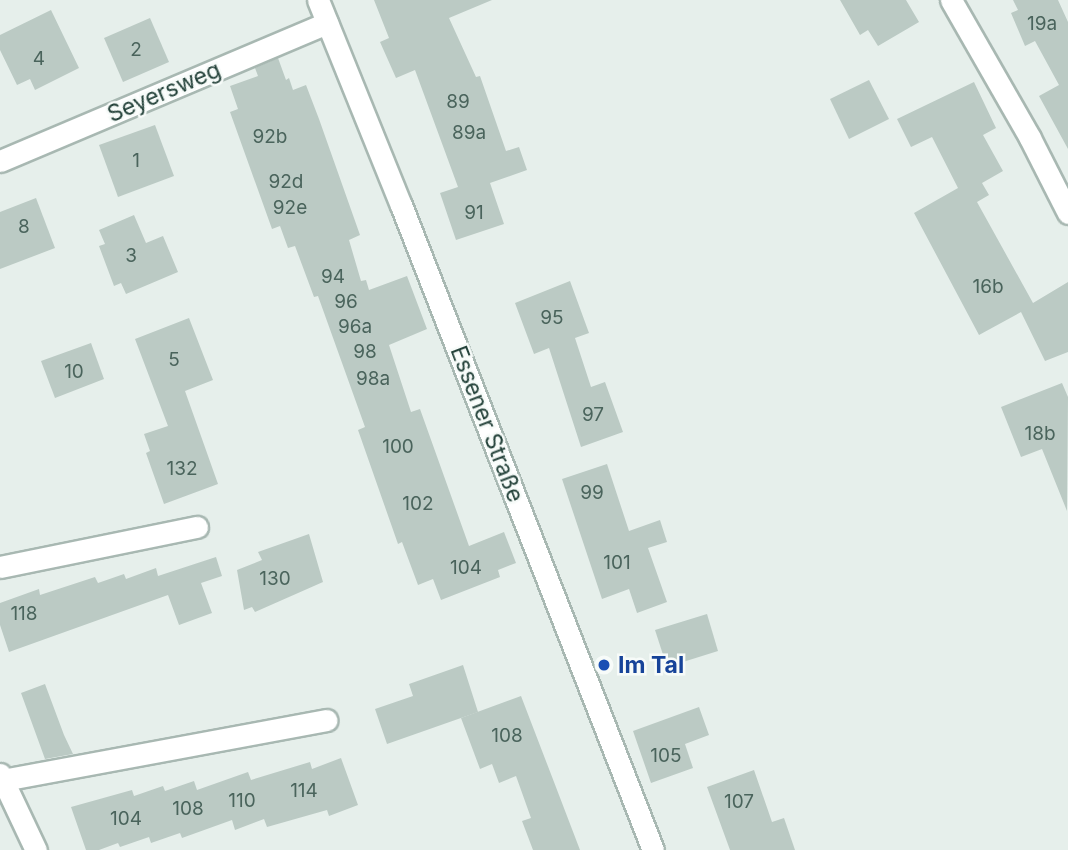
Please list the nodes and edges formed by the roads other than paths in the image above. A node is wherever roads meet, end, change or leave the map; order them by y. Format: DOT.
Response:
graph roads {
  1 [pos="318,0"];
  2 [pos="951,0"];
  3 [pos="327,23"];
  4 [pos="0,161"];
  5 [pos="1068,213"];
  6 [pos="197,527"];
  7 [pos="0,567"];
  8 [pos="326,720"];
  9 [pos="1,777"];
  10 [pos="36,850"];
  11 [pos="653,850"];
  1 -- 3 [label="street, Essener Straße"];
  2 -- 5 [label="street"];
  3 -- 4 [label="street, Seyersweg"];
  3 -- 11 [label="street, Essener Straße"];
  6 -- 7 [label="street"];
  8 -- 9 [label="street"];
  9 -- 10 [label="street"];
}
